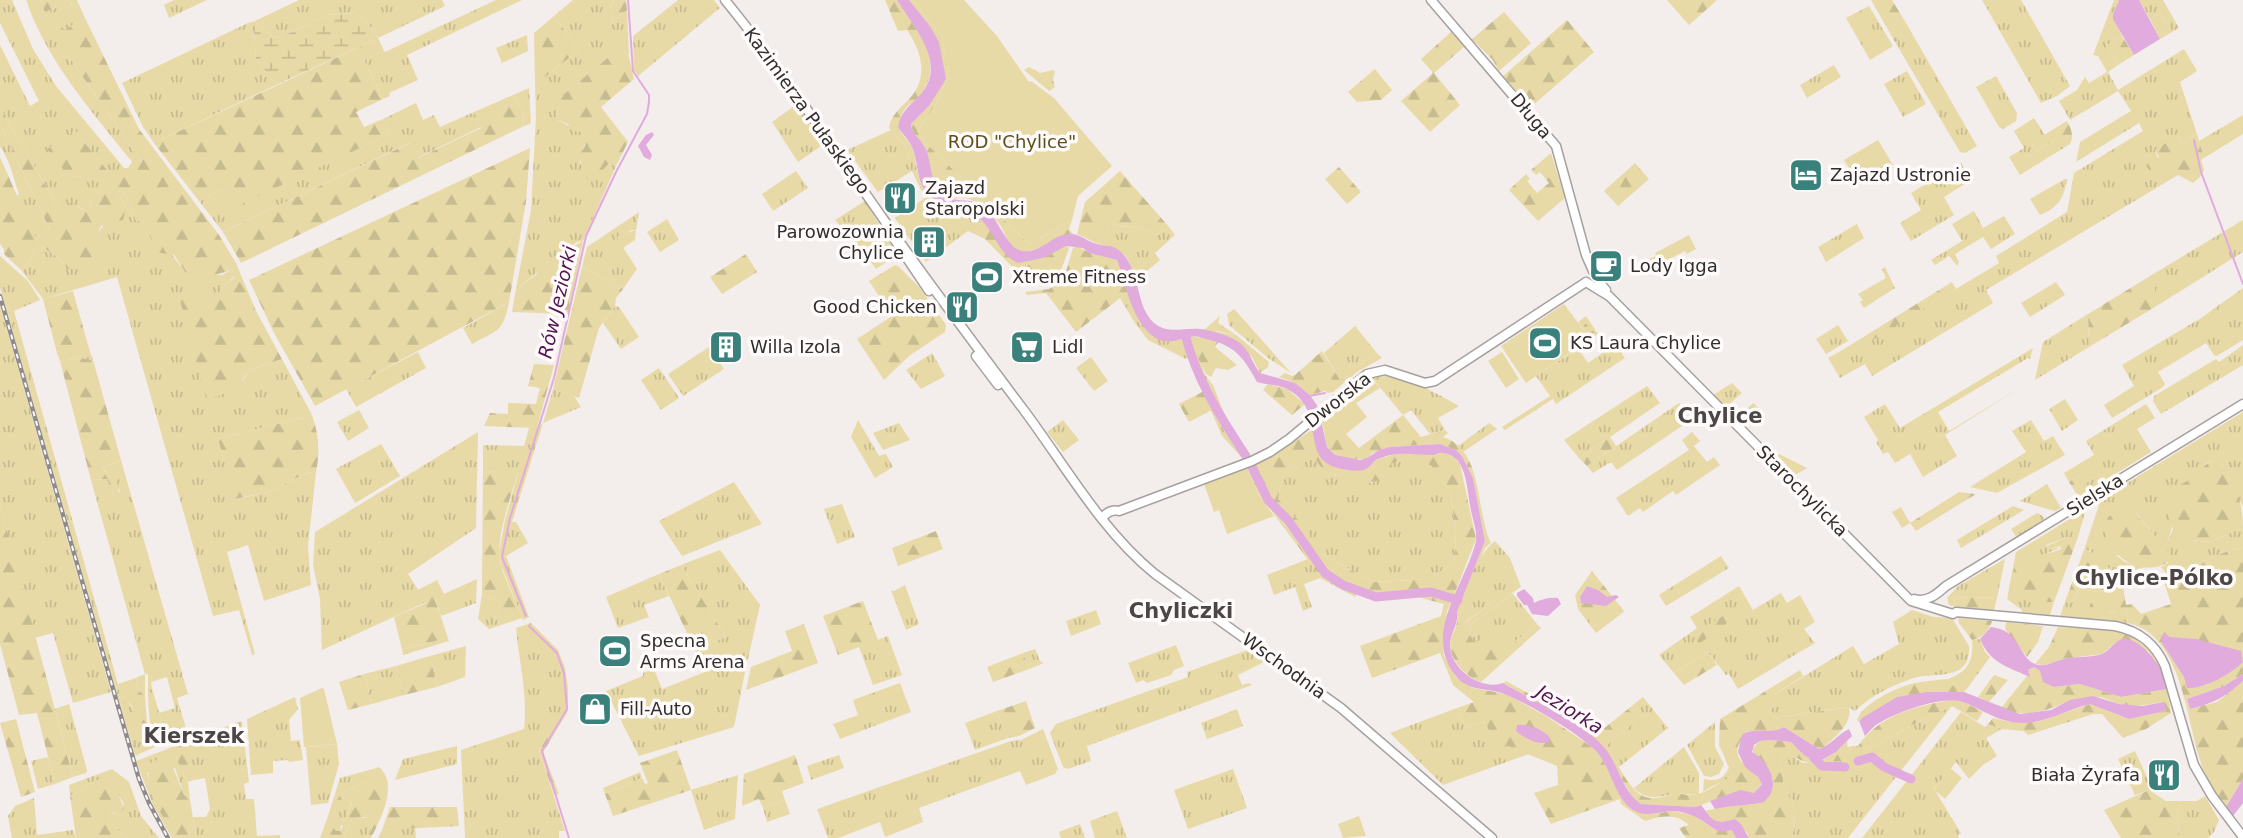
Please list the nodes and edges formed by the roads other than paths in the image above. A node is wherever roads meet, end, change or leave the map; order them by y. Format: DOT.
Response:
graph roads {
  1 [pos="725,0"];
  2 [pos="1431,0"];
  3 [pos="1592,279"];
  4 [pos="960,329"];
  5 [pos="2243,404"];
  6 [pos="1102,517"];
  7 [pos="1936,602"];
  8 [pos="2241,834"];
  9 [pos="1492,838"];
  1 -- 4 [label="street, Kazimierza Pułaskiego"];
  2 -- 3 [label="street, Długa"];
  3 -- 6 [label="street, Dworska"];
  3 -- 7 [label="street, Starochylicka"];
  4 -- 6 [label="street, Wschodnia"];
  5 -- 7 [label="street, Sielska"];
  6 -- 9 [label="street, Wschodnia"];
  7 -- 8 [label="street, Starochylicka"];
}
